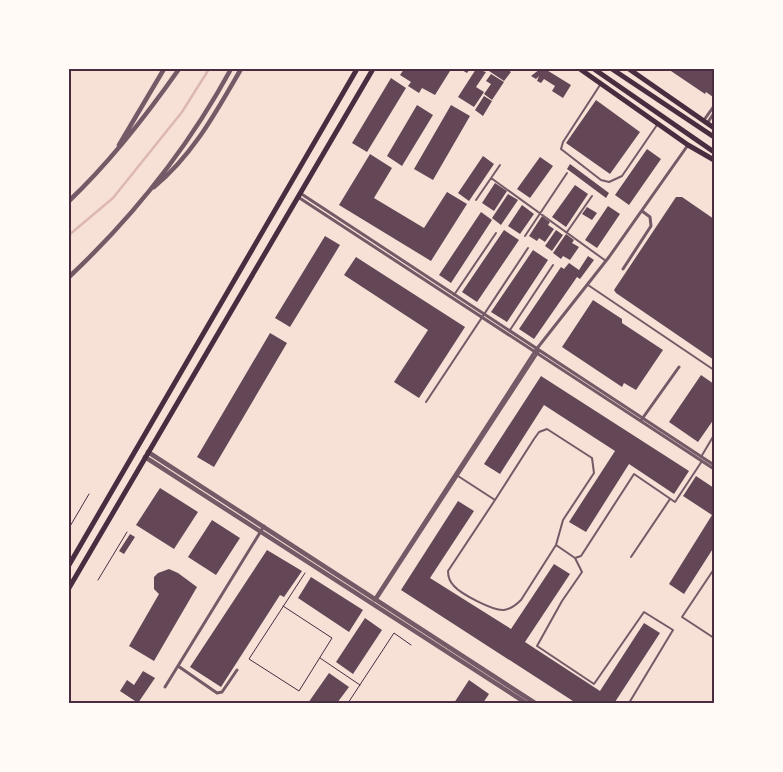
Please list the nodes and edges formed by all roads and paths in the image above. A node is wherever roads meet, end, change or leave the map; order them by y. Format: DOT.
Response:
graph roads {
  1 [pos="164,69"];
  2 [pos="179,69"];
  3 [pos="231,69"];
  4 [pos="241,69"];
  5 [pos="357,69"];
  6 [pos="373,69"];
  7 [pos="580,69"];
  8 [pos="594,69"];
  9 [pos="612,69"];
  10 [pos="629,69"];
  11 [pos="602,84"];
  12 [pos="714,106"];
  13 [pos="714,113"];
  14 [pos="706,121"];
  15 [pos="658,123"];
  16 [pos="714,128"];
  17 [pos="714,137"];
  18 [pos="688,145"];
  19 [pos="714,152"];
  20 [pos="110,158"];
  21 [pos="714,160"];
  22 [pos="500,165"];
  23 [pos="566,173"];
  24 [pos="491,178"];
  25 [pos="147,193"];
  26 [pos="299,195"];
  27 [pos="592,196"];
  28 [pos="69,200"];
  29 [pos="476,200"];
  30 [pos="642,210"];
  31 [pos="540,213"];
  32 [pos="567,232"];
  33 [pos="496,233"];
  34 [pos="525,236"];
  35 [pos="528,248"];
  36 [pos="606,261"];
  37 [pos="553,265"];
  38 [pos="623,269"];
  39 [pos="70,274"];
  40 [pos="588,284"];
  41 [pos="454,296"];
  42 [pos="482,314"];
  43 [pos="509,332"];
  44 [pos="537,351"];
  45 [pos="679,367"];
  46 [pos="714,370"];
  47 [pos="426,402"];
  48 [pos="643,419"];
  49 [pos="714,435"];
  50 [pos="147,455"];
  51 [pos="701,456"];
  52 [pos="702,461"];
  53 [pos="714,465"];
  54 [pos="714,469"];
  55 [pos="457,476"];
  56 [pos="89,494"];
  57 [pos="670,499"];
  58 [pos="495,500"];
  59 [pos="264,526"];
  60 [pos="69,528"];
  61 [pos="261,531"];
  62 [pos="127,532"];
  63 [pos="556,545"];
  64 [pos="631,557"];
  65 [pos="575,558"];
  66 [pos="69,565"];
  67 [pos="714,569"];
  68 [pos="305,573"];
  69 [pos="98,580"];
  70 [pos="69,588"];
  71 [pos="375,601"];
  72 [pos="283,606"];
  73 [pos="714,638"];
  74 [pos="411,645"];
  75 [pos="320,658"];
  76 [pos="178,666"];
  77 [pos="237,670"];
  78 [pos="360,685"];
  79 [pos="165,688"];
  80 [pos="348,703"];
  81 [pos="526,703"];
  82 [pos="535,703"];
  83 [pos="629,703"];
  1 -- 20 [label="street"];
  2 -- 20 [label="street"];
  3 -- 25 [label="street"];
  4 -- 25 [label="street"];
  5 -- 66 [label="main road"];
  6 -- 26 [label="main road"];
  7 -- 11 [label="main road"];
  8 -- 19 [label="main road"];
  9 -- 17 [label="main road"];
  10 -- 14 [label="main road"];
  11 -- 15 [label="main road"];
  11 -- 15 [label="lane"];
  12 -- 14 [label="street"];
  13 -- 14 [label="street"];
  14 -- 16 [label="main road"];
  15 -- 18 [label="main road"];
  18 -- 21 [label="main road"];
  18 -- 30 [label="street"];
  20 -- 28 [label="street"];
  22 -- 24 [label="lane"];
  23 -- 31 [label="lane"];
  24 -- 29 [label="lane"];
  24 -- 31 [label="lane"];
  25 -- 39 [label="street"];
  26 -- 41 [label="street"];
  26 -- 50 [label="main road"];
  27 -- 32 [label="lane"];
  30 -- 36 [label="street"];
  30 -- 38 [label="street"];
  31 -- 32 [label="lane"];
  31 -- 34 [label="lane"];
  32 -- 36 [label="lane"];
  33 -- 41 [label="lane"];
  35 -- 42 [label="lane"];
  36 -- 40 [label="street"];
  37 -- 43 [label="lane"];
  40 -- 44 [label="street"];
  40 -- 46 [label="lane"];
  41 -- 42 [label="street"];
  42 -- 43 [label="street"];
  42 -- 47 [label="lane"];
  43 -- 44 [label="street"];
  44 -- 48 [label="street"];
  44 -- 55 [label="street"];
  45 -- 48 [label="street"];
  48 -- 51 [label="street"];
  48 -- 52 [label="street"];
  49 -- 51 [label="lane"];
  50 -- 59 [label="street"];
  50 -- 61 [label="street"];
  50 -- 70 [label="main road"];
  51 -- 52 [label="lane"];
  51 -- 53 [label="street"];
  52 -- 54 [label="street"];
  52 -- 57 [label="lane"];
  55 -- 58 [label="lane"];
  55 -- 71 [label="street"];
  56 -- 60 [label="path"];
  57 -- 64 [label="lane"];
  57 -- 65 [label="lane"];
  58 -- 63 [label="lane"];
  58 -- 63 [label="lane"];
  59 -- 61 [label="street"];
  59 -- 71 [label="street"];
  61 -- 71 [label="street"];
  61 -- 76 [label="street"];
  62 -- 69 [label="path"];
  63 -- 65 [label="lane"];
  65 -- 83 [label="lane"];
  67 -- 73 [label="lane"];
  68 -- 72 [label="path"];
  71 -- 81 [label="street"];
  71 -- 82 [label="street"];
  72 -- 75 [label="path"];
  72 -- 75 [label="path"];
  74 -- 78 [label="path"];
  75 -- 78 [label="path"];
  76 -- 77 [label="street"];
  76 -- 79 [label="street"];
  78 -- 80 [label="path"];
}
